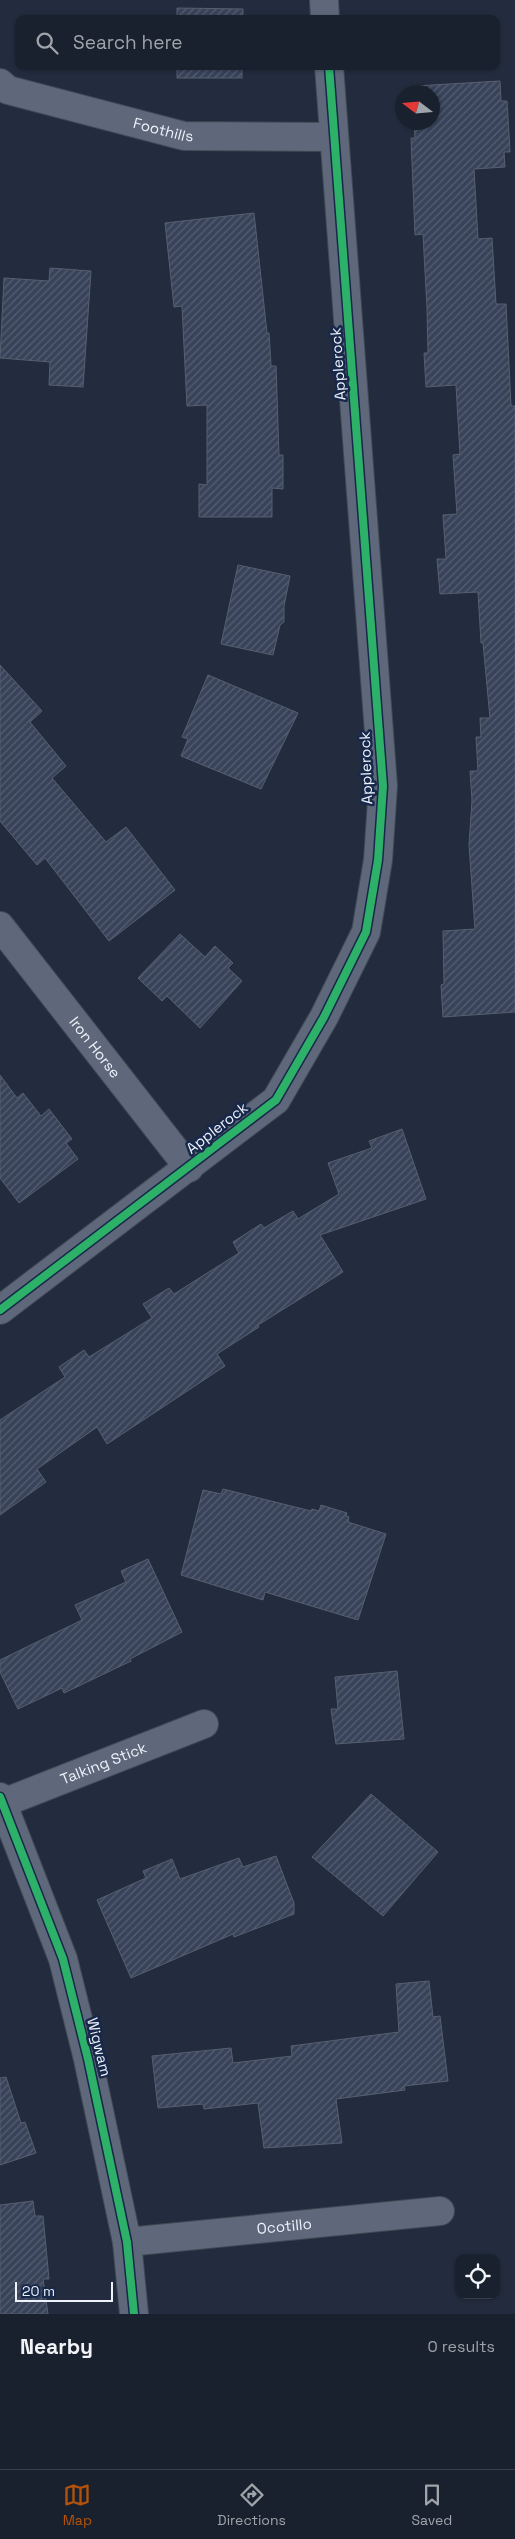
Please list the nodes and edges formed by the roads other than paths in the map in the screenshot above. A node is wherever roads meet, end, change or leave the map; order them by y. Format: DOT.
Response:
graph roads {
  1 [pos="324,0"];
  2 [pos="326,15"];
  3 [pos="329,70"];
  4 [pos="0,83"];
  5 [pos="334,137"];
  6 [pos="0,926"];
  7 [pos="189,1168"];
  8 [pos="0,1310"];
  9 [pos="204,1724"];
  10 [pos="1,1800"];
  11 [pos="440,2212"];
  12 [pos="128,2242"];
  13 [pos="134,2314"];
  1 -- 2 [label="street"];
  3 -- 5 [label="street, Applerock"];
  4 -- 5 [label="street, Foothills"];
  5 -- 7 [label="street, Applerock"];
  6 -- 7 [label="street, Iron Horse"];
  7 -- 8 [label="street, Applerock"];
  9 -- 10 [label="street, Talking Stick"];
  10 -- 12 [label="street, Wigwam"];
  11 -- 12 [label="street, Ocotillo"];
  12 -- 13 [label="street, Wigwam"];
}
